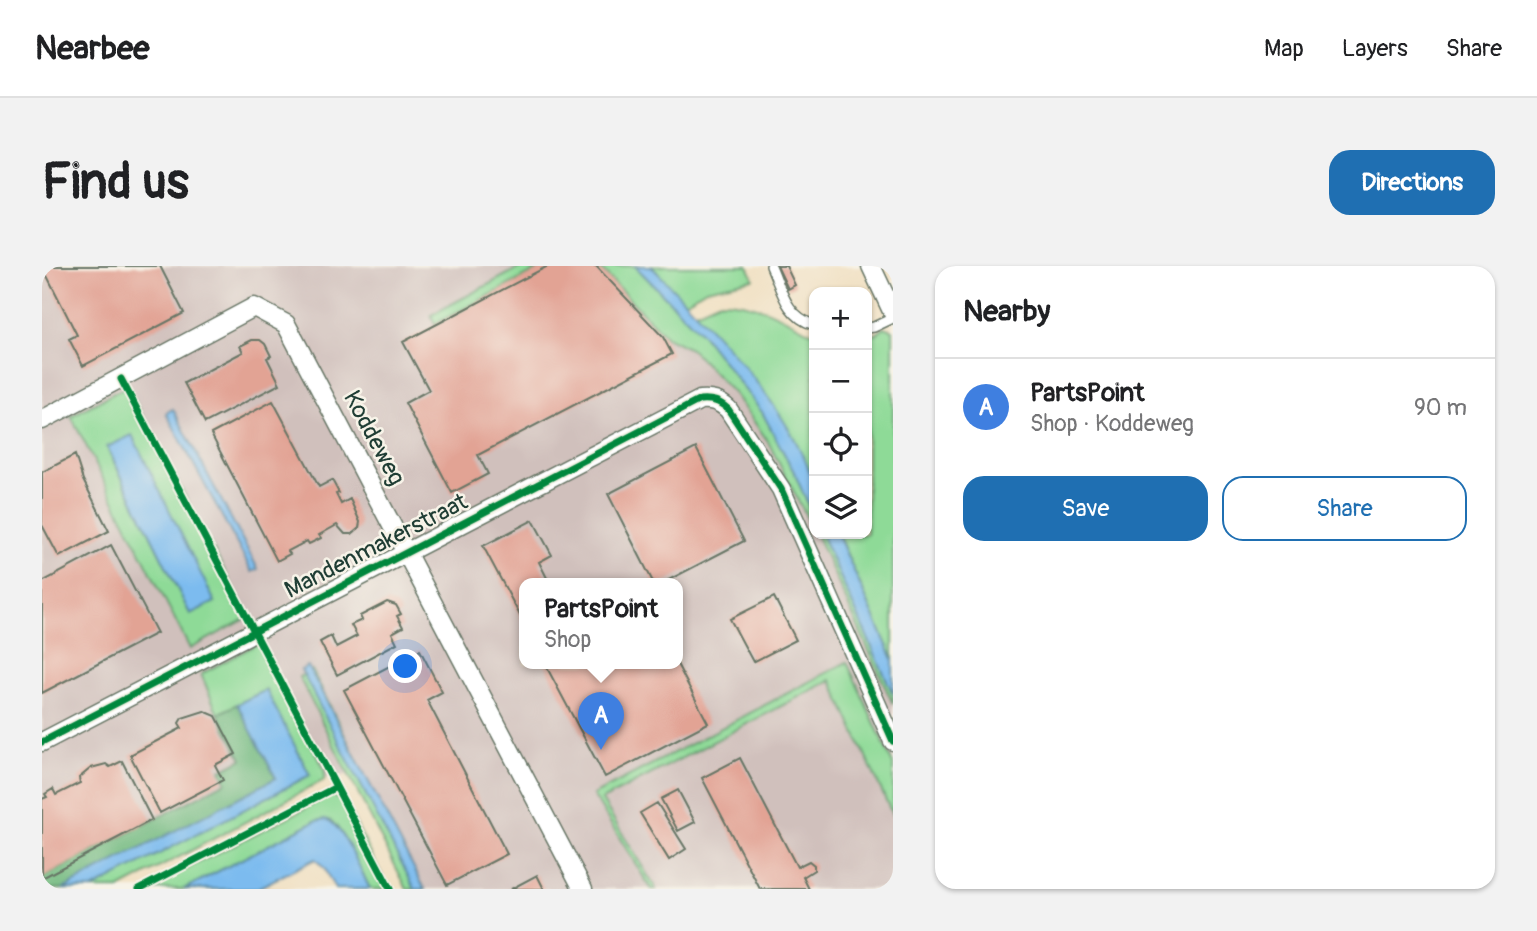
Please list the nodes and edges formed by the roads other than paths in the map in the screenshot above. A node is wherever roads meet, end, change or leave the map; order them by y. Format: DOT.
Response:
graph roads {
  1 [pos="771,266"];
  2 [pos="871,266"];
  3 [pos="893,315"];
  4 [pos="809,323"];
  5 [pos="872,327"];
  6 [pos="42,420"];
  7 [pos="407,552"];
  8 [pos="893,741"];
  9 [pos="42,742"];
  10 [pos="583,889"];
  1 -- 4 [label="lane"];
  2 -- 3 [label="street"];
  3 -- 5 [label="lane"];
  6 -- 7 [label="street, Koddeweg"];
  7 -- 8 [label="street, Mandenmakerstraat"];
  7 -- 9 [label="street, Mandenmakerstraat"];
  7 -- 10 [label="street, Koddeweg"];
}
